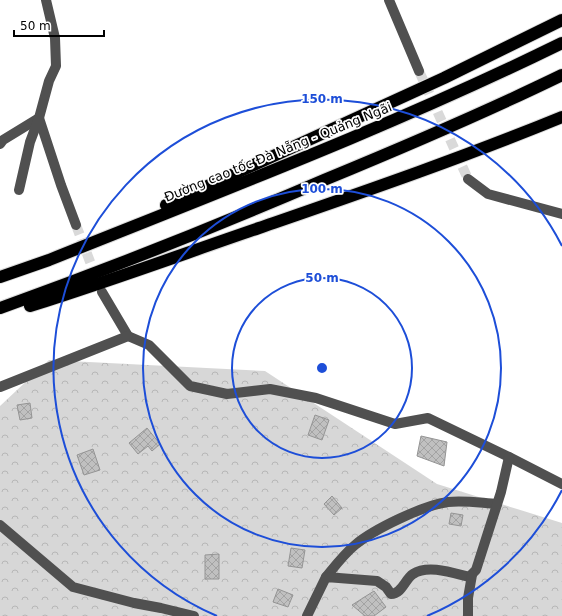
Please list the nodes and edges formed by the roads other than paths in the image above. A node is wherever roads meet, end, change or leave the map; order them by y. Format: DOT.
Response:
graph roads {
  1 [pos="46,0"];
  2 [pos="390,0"];
  3 [pos="562,20"];
  4 [pos="562,43"];
  5 [pos="419,71"];
  6 [pos="562,75"];
  7 [pos="562,117"];
  8 [pos="39,118"];
  9 [pos="0,144"];
  10 [pos="468,179"];
  11 [pos="19,190"];
  12 [pos="562,214"];
  13 [pos="76,226"];
  14 [pos="49,260"];
  15 [pos="0,277"];
  16 [pos="102,292"];
  17 [pos="0,308"];
  18 [pos="0,315"];
  19 [pos="128,336"];
  20 [pos="0,386"];
  21 [pos="509,457"];
  22 [pos="562,484"];
  23 [pos="497,504"];
  24 [pos="0,525"];
  25 [pos="472,575"];
  26 [pos="326,577"];
  27 [pos="194,616"];
  28 [pos="307,616"];
  29 [pos="468,616"];
  1 -- 8 [label="street"];
  2 -- 5 [label="street"];
  3 -- 14 [label="highway"];
  4 -- 14 [label="highway, Đường cao tốc Đà Nẵng - Quảng Ngãi"];
  6 -- 17 [label="highway"];
  7 -- 18 [label="highway"];
  8 -- 9 [label="street"];
  8 -- 11 [label="street"];
  8 -- 13 [label="street"];
  10 -- 12 [label="street"];
  14 -- 15 [label="highway, Đường cao tốc Đà Nẵng - Quảng Ngãi"];
  16 -- 19 [label="street"];
  19 -- 20 [label="street"];
  19 -- 21 [label="street"];
  21 -- 22 [label="street"];
  21 -- 23 [label="street"];
  23 -- 25 [label="street"];
  23 -- 26 [label="street"];
  24 -- 27 [label="street"];
  25 -- 26 [label="street"];
  25 -- 29 [label="street"];
  26 -- 28 [label="street"];
}
